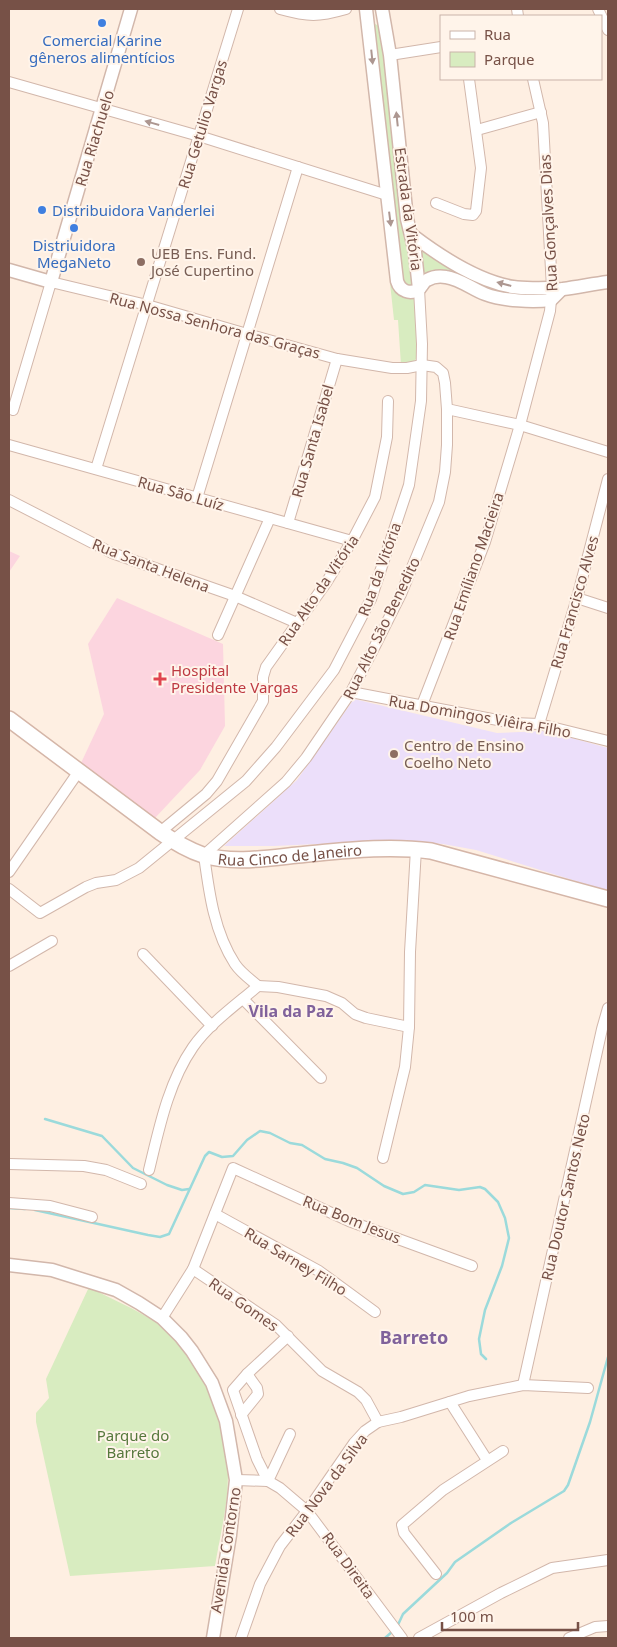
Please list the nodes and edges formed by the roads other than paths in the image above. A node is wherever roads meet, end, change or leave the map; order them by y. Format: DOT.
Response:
graph roads {
  1 [pos="131,9"];
  2 [pos="238,9"];
  3 [pos="280,9"];
  4 [pos="346,9"];
  5 [pos="366,9"];
  6 [pos="382,9"];
  7 [pos="602,17"];
  8 [pos="608,30"];
  9 [pos="440,47"];
  10 [pos="390,55"];
  11 [pos="469,80"];
  12 [pos="533,80"];
  13 [pos="9,82"];
  14 [pos="103,109"];
  15 [pos="542,112"];
  16 [pos="477,130"];
  17 [pos="199,136"];
  18 [pos="298,167"];
  19 [pos="387,194"];
  20 [pos="436,203"];
  21 [pos="412,235"];
  22 [pos="9,270"];
  23 [pos="608,272"];
  24 [pos="51,282"];
  25 [pos="608,282"];
  26 [pos="583,285"];
  27 [pos="419,289"];
  28 [pos="555,292"];
  29 [pos="147,305"];
  30 [pos="247,334"];
  31 [pos="337,359"];
  32 [pos="422,365"];
  33 [pos="388,401"];
  34 [pos="448,409"];
  35 [pos="13,410"];
  36 [pos="520,425"];
  37 [pos="9,445"];
  38 [pos="608,452"];
  39 [pos="96,470"];
  40 [pos="608,478"];
  41 [pos="198,498"];
  42 [pos="9,500"];
  43 [pos="270,518"];
  44 [pos="288,523"];
  45 [pos="352,541"];
  46 [pos="235,596"];
  47 [pos="577,598"];
  48 [pos="608,608"];
  49 [pos="297,623"];
  50 [pos="218,634"];
  51 [pos="351,692"];
  52 [pos="422,705"];
  53 [pos="9,719"];
  54 [pos="538,724"];
  55 [pos="608,741"];
  56 [pos="78,771"];
  57 [pos="160,832"];
  58 [pos="173,840"];
  59 [pos="416,849"];
  60 [pos="204,855"];
  61 [pos="9,872"];
  62 [pos="9,889"];
  63 [pos="608,900"];
  64 [pos="52,940"];
  65 [pos="143,954"];
  66 [pos="9,966"];
  67 [pos="258,986"];
  68 [pos="243,999"];
  69 [pos="608,1008"];
  70 [pos="212,1026"];
  71 [pos="409,1026"];
  72 [pos="605,1030"];
  73 [pos="322,1078"];
  74 [pos="383,1158"];
  75 [pos="9,1164"];
  76 [pos="149,1170"];
  77 [pos="141,1184"];
  78 [pos="9,1203"];
  79 [pos="215,1214"];
  80 [pos="92,1217"];
  81 [pos="9,1264"];
  82 [pos="472,1266"];
  83 [pos="193,1269"];
  84 [pos="375,1312"];
  85 [pos="162,1318"];
  86 [pos="288,1336"];
  87 [pos="248,1374"];
  88 [pos="523,1385"];
  89 [pos="588,1388"];
  90 [pos="450,1402"];
  91 [pos="241,1415"];
  92 [pos="378,1422"];
  93 [pos="290,1434"];
  94 [pos="503,1451"];
  95 [pos="487,1460"];
  96 [pos="236,1480"];
  97 [pos="268,1481"];
  98 [pos="308,1511"];
  99 [pos="608,1560"];
  100 [pos="436,1574"];
  101 [pos="608,1626"];
  102 [pos="398,1633"];
  103 [pos="213,1638"];
  104 [pos="241,1638"];
  105 [pos="419,1638"];
  106 [pos="569,1638"];
  1 -- 14 [label="street, Rua Riachuelo"];
  2 -- 17 [label="street, Rua Getulio Vargas"];
  3 -- 4 [label="street"];
  5 -- 19 [label="street, Estrada da Vitória, one-way"];
  6 -- 10 [label="street, Estrada da Vitória"];
  7 -- 8 [label="street"];
  9 -- 10 [label="street"];
  21 -- 10 [label="street, Estrada da Vitória, one-way"];
  11 -- 16 [label="street"];
  12 -- 15 [label="street, Rua Gonçalves Dias"];
  13 -- 14 [label="street"];
  17 -- 14 [label="street, one-way"];
  14 -- 24 [label="street, Rua Riachuelo"];
  15 -- 16 [label="street"];
  15 -- 28 [label="street, Rua Gonçalves Dias"];
  16 -- 20 [label="street"];
  17 -- 18 [label="street"];
  17 -- 29 [label="street, Rua Getulio Vargas"];
  18 -- 19 [label="street"];
  18 -- 30 [label="street"];
  19 -- 27 [label="street, Estrada da Vitória, one-way"];
  21 -- 27 [label="street, Estrada da Vitória"];
  28 -- 21 [label="street, one-way"];
  22 -- 24 [label="street, Rua Nossa Senhora das Graças"];
  23 -- 26 [label="street"];
  24 -- 29 [label="street, Rua Nossa Senhora das Graças"];
  24 -- 35 [label="street, Rua Riachuelo"];
  25 -- 26 [label="street"];
  26 -- 28 [label="street"];
  27 -- 28 [label="street"];
  27 -- 32 [label="street, Rua da Vitória"];
  28 -- 36 [label="street, Rua Gonçalves Dias"];
  29 -- 30 [label="street, Rua Nossa Senhora das Graças"];
  29 -- 39 [label="street, Rua Getulio Vargas"];
  30 -- 31 [label="street, Rua Nossa Senhora das Graças"];
  30 -- 41 [label="street"];
  31 -- 32 [label="street, Rua Nossa Senhora das Graças"];
  31 -- 44 [label="street, Rua Santa Isabel"];
  32 -- 34 [label="street, Rua Alto São Benedito"];
  32 -- 58 [label="street, Rua da Vitória"];
  33 -- 45 [label="street, Rua Alto da Vitória"];
  34 -- 36 [label="street"];
  34 -- 51 [label="street, Rua Alto São Benedito"];
  36 -- 38 [label="street"];
  36 -- 52 [label="street, Rua Emíliano Macieira"];
  37 -- 39 [label="street, Rua São Luíz"];
  39 -- 41 [label="street, Rua São Luíz"];
  40 -- 47 [label="street, Rua Francisco Alves"];
  41 -- 43 [label="street, Rua São Luíz"];
  42 -- 46 [label="street, Rua Santa Helena"];
  43 -- 44 [label="street, Rua São Luíz"];
  43 -- 46 [label="street"];
  44 -- 45 [label="street, Rua São Luíz"];
  45 -- 49 [label="street, Rua Alto da Vitória"];
  46 -- 49 [label="street, Rua Santa Helena"];
  46 -- 50 [label="street"];
  47 -- 48 [label="street"];
  47 -- 54 [label="street, Rua Francisco Alves"];
  49 -- 57 [label="street, Rua Alto da Vitória"];
  51 -- 52 [label="street, Rua Domingos Viêira Filho"];
  51 -- 60 [label="street, Rua Alto São Benedito"];
  52 -- 54 [label="street, Rua Domingos Viêira Filho"];
  53 -- 56 [label="main road, Rua Cinco de Janeiro"];
  54 -- 55 [label="street, Rua Domingos Viêira Filho"];
  56 -- 57 [label="main road, Rua Cinco de Janeiro"];
  56 -- 61 [label="street"];
  57 -- 58 [label="main road, Rua Cinco de Janeiro"];
  58 -- 60 [label="main road, Rua Cinco de Janeiro"];
  58 -- 62 [label="street"];
  59 -- 60 [label="main road, Rua Cinco de Janeiro"];
  59 -- 63 [label="main road, Rua Cinco de Janeiro"];
  59 -- 71 [label="street"];
  60 -- 67 [label="street"];
  64 -- 66 [label="street"];
  65 -- 70 [label="street"];
  67 -- 68 [label="street"];
  67 -- 71 [label="street"];
  68 -- 70 [label="street"];
  68 -- 73 [label="street"];
  69 -- 72 [label="street, Rua Doutor Santos Neto"];
  70 -- 76 [label="street"];
  71 -- 74 [label="street"];
  72 -- 88 [label="street, Rua Doutor Santos Neto"];
  75 -- 77 [label="street"];
  78 -- 80 [label="street"];
  79 -- 82 [label="street, Rua Bom Jesus"];
  79 -- 83 [label="street"];
  79 -- 84 [label="street, Rua Sarney Filho"];
  81 -- 85 [label="street, Avenida Contorno"];
  83 -- 85 [label="street"];
  83 -- 86 [label="street, Rua Gomes"];
  85 -- 96 [label="street, Avenida Contorno"];
  86 -- 87 [label="street"];
  86 -- 92 [label="street, Rua Gomes"];
  87 -- 91 [label="street"];
  87 -- 91 [label="street"];
  88 -- 89 [label="street, Rua Nova da Silva"];
  88 -- 90 [label="street, Rua Nova da Silva"];
  90 -- 92 [label="street, Rua Nova da Silva"];
  90 -- 95 [label="street"];
  91 -- 97 [label="street"];
  92 -- 98 [label="street, Rua Nova da Silva"];
  93 -- 97 [label="street"];
  94 -- 95 [label="street"];
  95 -- 100 [label="street"];
  96 -- 97 [label="street"];
  96 -- 103 [label="street, Avenida Contorno"];
  97 -- 98 [label="street, Rua Direita"];
  98 -- 102 [label="street, Rua Direita"];
  98 -- 104 [label="street, Rua Nova da Silva"];
  99 -- 105 [label="street"];
  101 -- 106 [label="street"];
}
